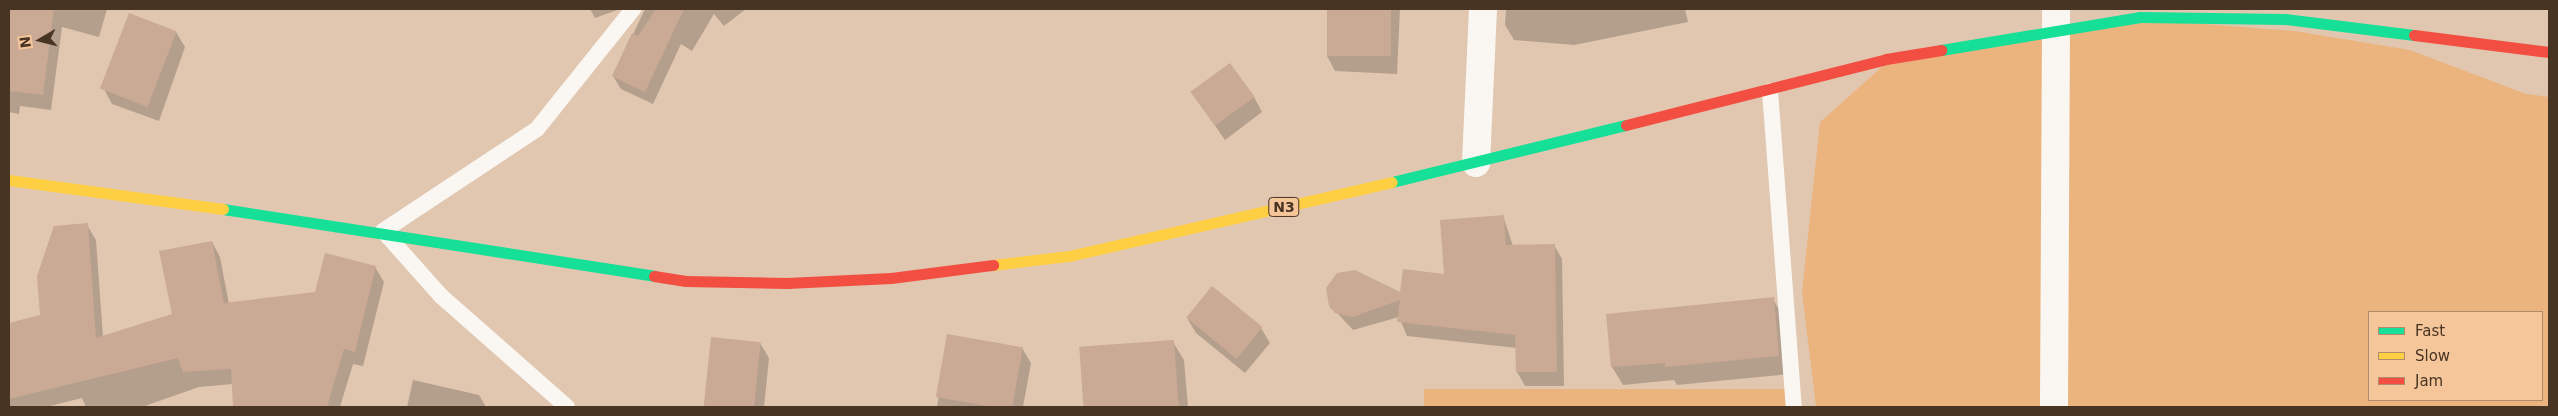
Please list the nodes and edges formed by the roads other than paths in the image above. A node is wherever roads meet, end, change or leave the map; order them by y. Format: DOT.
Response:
graph roads {
  1 [pos="633,9"];
  2 [pos="1483,9"];
  3 [pos="2286,14"];
  4 [pos="2056,18"];
  5 [pos="2549,52"];
  6 [pos="1770,91"];
  7 [pos="1476,163"];
  8 [pos="9,180"];
  9 [pos="383,231"];
  10 [pos="567,407"];
  11 [pos="1794,407"];
  12 [pos="2054,407"];
  1 -- 9 [label="lane"];
  2 -- 7 [label="street"];
  3 -- 4 [label="highway, N3"];
  3 -- 5 [label="highway, N3"];
  4 -- 6 [label="highway, N3"];
  4 -- 12 [label="street"];
  6 -- 7 [label="highway, N3"];
  6 -- 11 [label="lane"];
  7 -- 9 [label="highway, N3"];
  8 -- 9 [label="highway, N3"];
  9 -- 10 [label="lane"];
}
